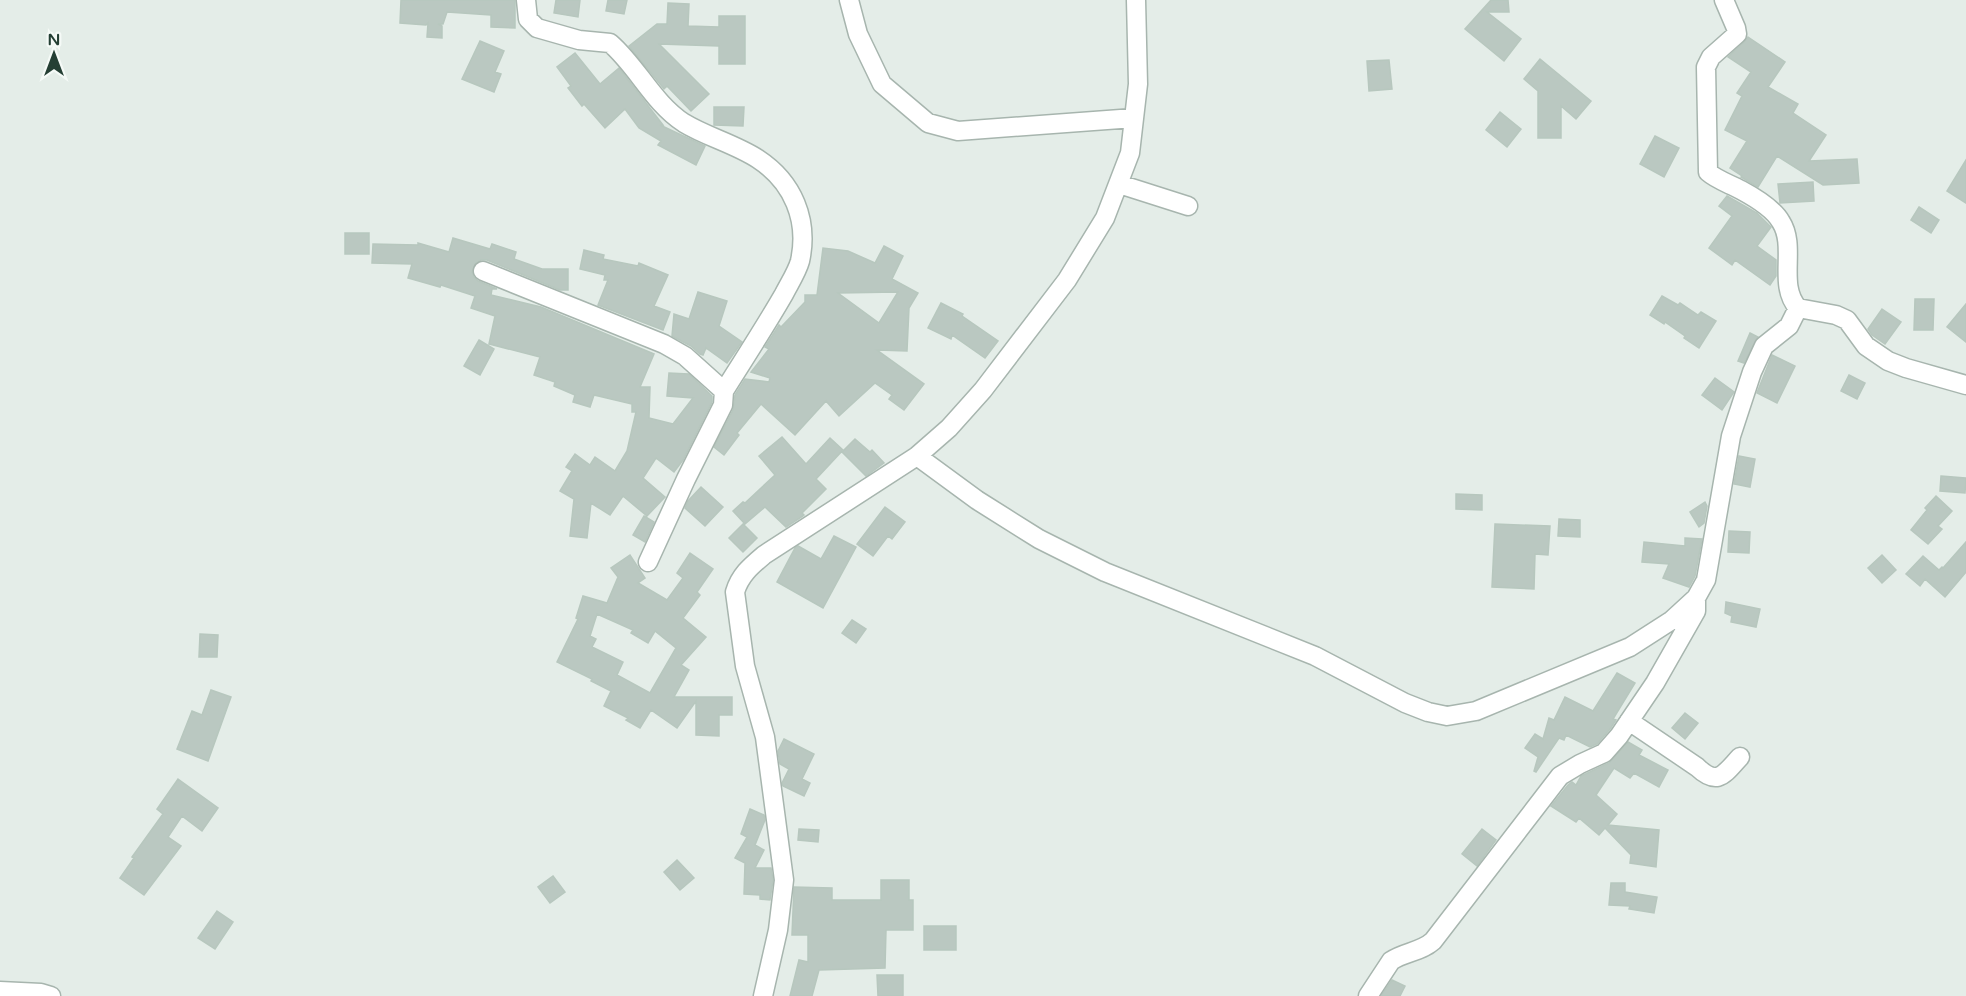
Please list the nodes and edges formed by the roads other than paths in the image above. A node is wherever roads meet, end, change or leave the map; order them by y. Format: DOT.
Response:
graph roads {
  1 [pos="526,0"];
  2 [pos="849,0"];
  3 [pos="1136,0"];
  4 [pos="1724,0"];
  5 [pos="1134,118"];
  6 [pos="1119,184"];
  7 [pos="1188,206"];
  8 [pos="483,272"];
  9 [pos="1797,308"];
  10 [pos="1966,385"];
  11 [pos="724,391"];
  12 [pos="917,456"];
  13 [pos="648,562"];
  14 [pos="1696,598"];
  15 [pos="1629,721"];
  16 [pos="1740,757"];
  17 [pos="0,991"];
  18 [pos="51,996"];
  19 [pos="764,996"];
  20 [pos="1368,996"];
  1 -- 11 [label="street"];
  2 -- 5 [label="street"];
  3 -- 5 [label="street"];
  4 -- 9 [label="street"];
  5 -- 6 [label="street"];
  6 -- 7 [label="street"];
  6 -- 12 [label="street"];
  8 -- 11 [label="street"];
  9 -- 10 [label="street"];
  9 -- 14 [label="street"];
  11 -- 13 [label="street"];
  12 -- 14 [label="street"];
  12 -- 19 [label="street"];
  14 -- 15 [label="street"];
  15 -- 16 [label="street"];
  15 -- 20 [label="street"];
  17 -- 18 [label="street"];
}
